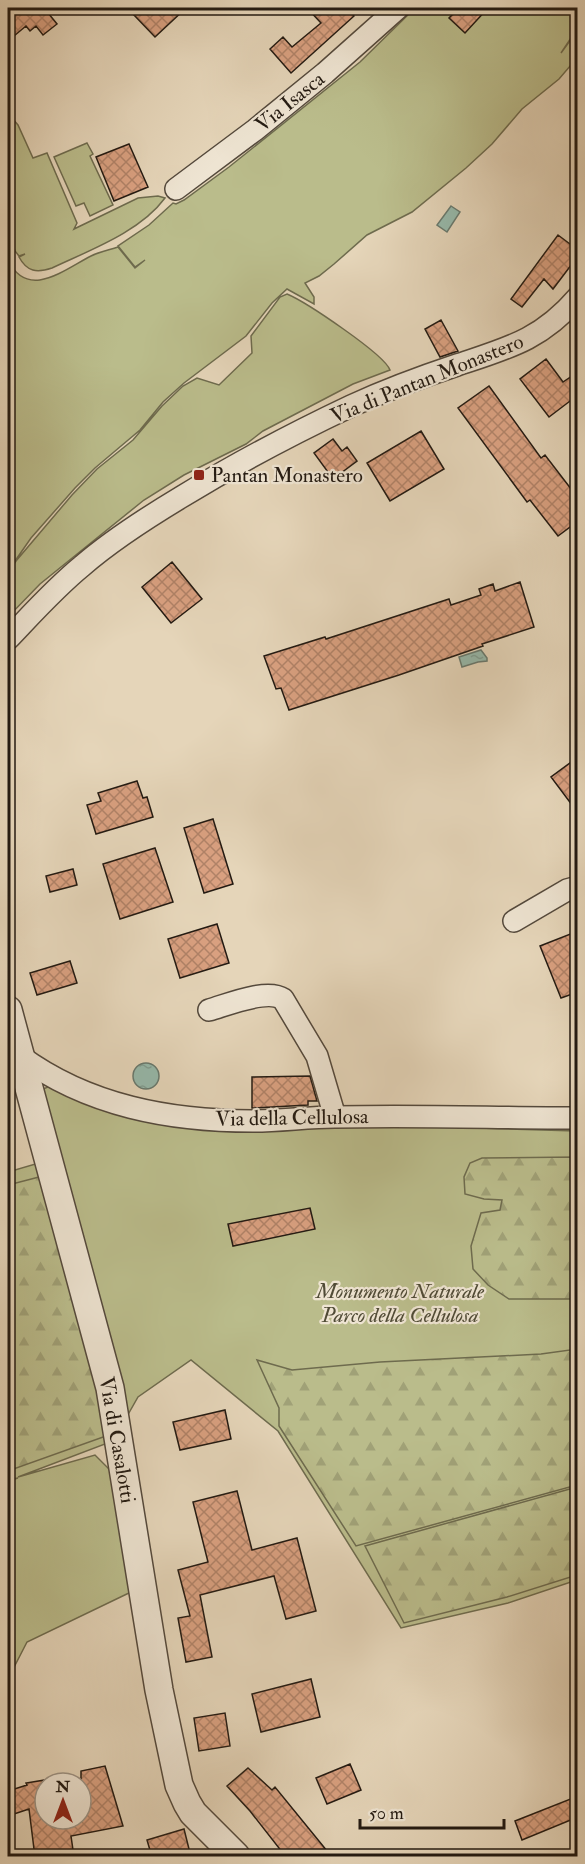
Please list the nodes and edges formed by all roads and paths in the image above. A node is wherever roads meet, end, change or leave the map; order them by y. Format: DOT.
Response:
graph roads {
  1 [pos="398,8"];
  2 [pos="176,189"];
  3 [pos="578,297"];
  4 [pos="8,639"];
  5 [pos="578,887"];
  6 [pos="514,921"];
  7 [pos="208,1010"];
  8 [pos="8,1011"];
  9 [pos="20,1056"];
  10 [pos="335,1117"];
  11 [pos="578,1118"];
  12 [pos="236,1857"];
  1 -- 2 [label="street, Via Isasca"];
  3 -- 4 [label="street, Via di Pantan Monastero"];
  5 -- 6 [label="street"];
  7 -- 10 [label="street"];
  8 -- 9 [label="street, Via di Casalotti"];
  9 -- 10 [label="street, Via della Cellulosa"];
  9 -- 12 [label="street, Via di Casalotti"];
  10 -- 11 [label="street, Via della Cellulosa"];
}
